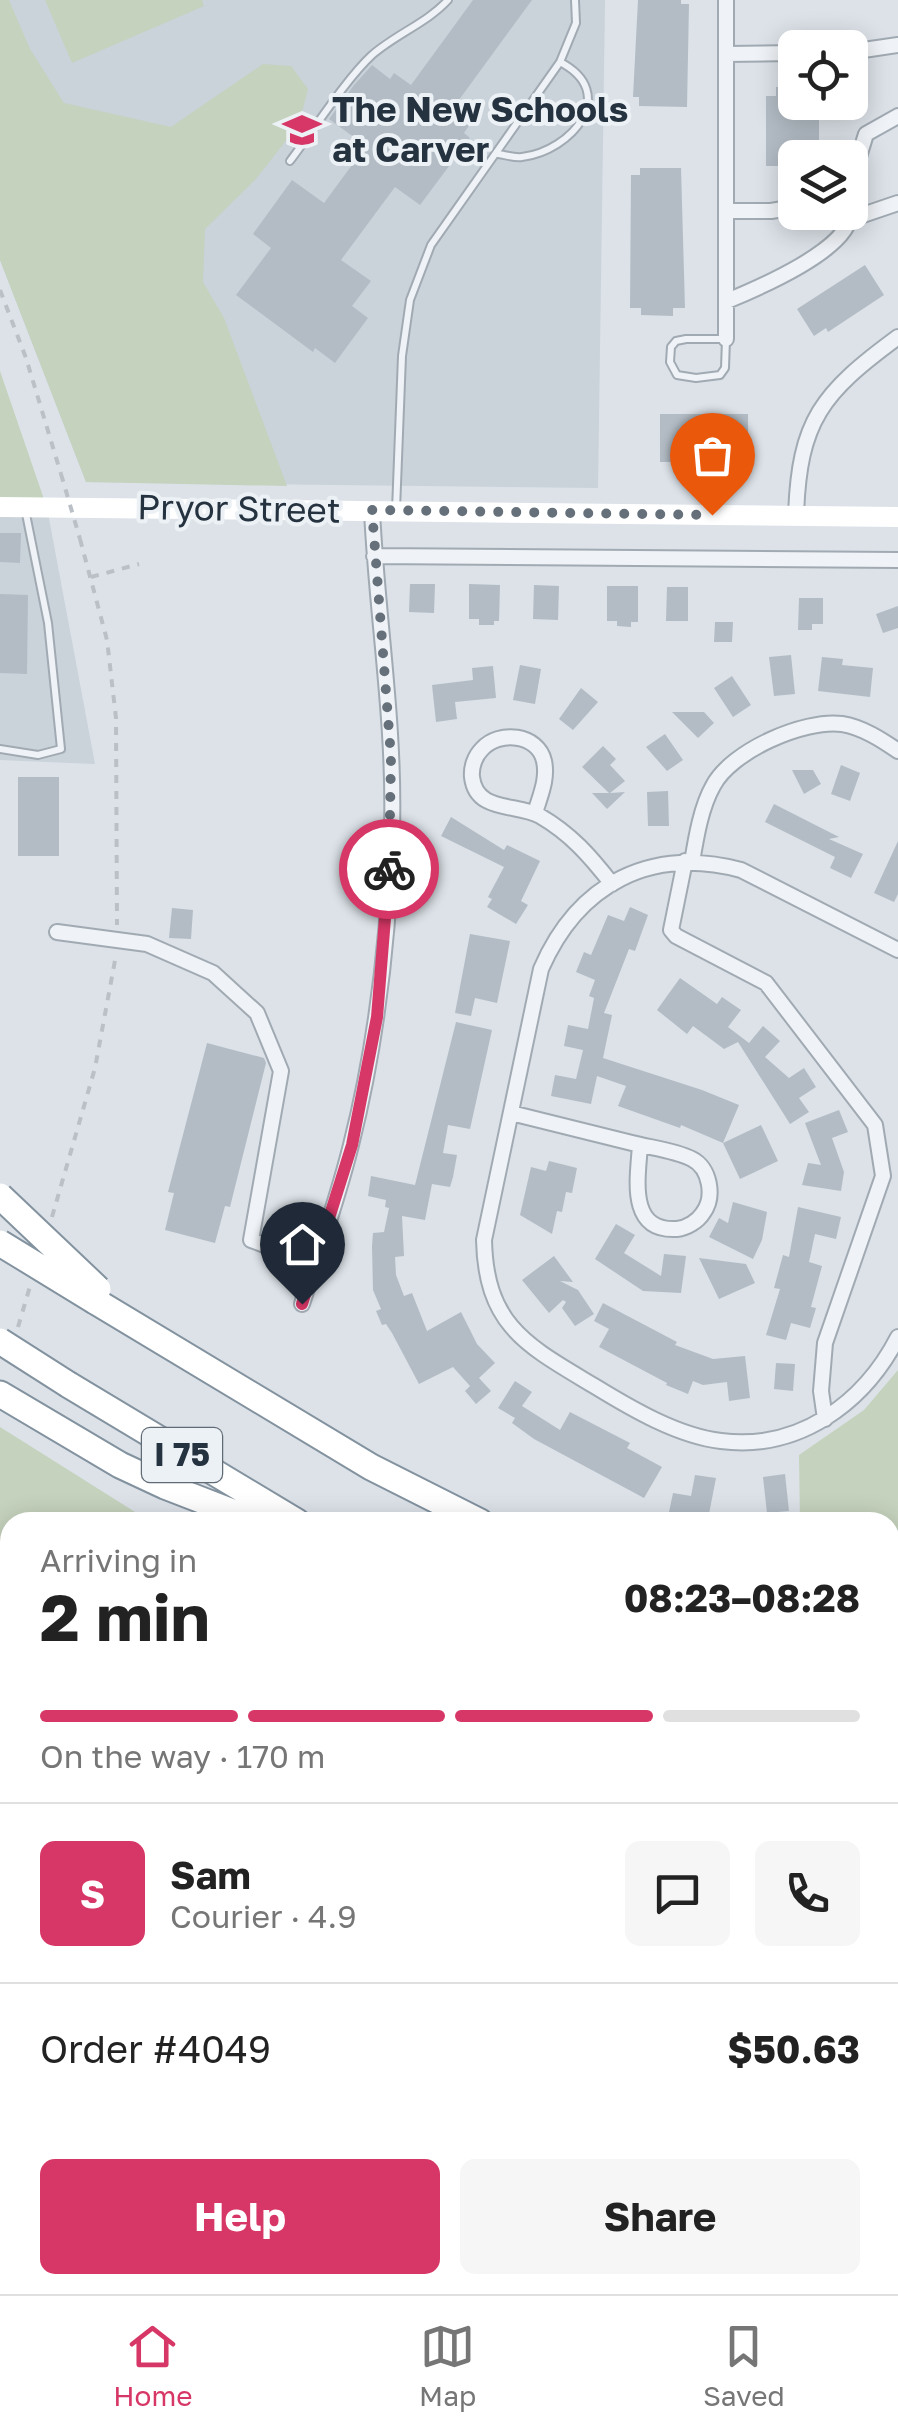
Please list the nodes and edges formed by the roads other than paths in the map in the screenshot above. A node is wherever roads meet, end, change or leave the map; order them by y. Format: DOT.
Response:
graph roads {
  1 [pos="448,0"];
  2 [pos="575,0"];
  3 [pos="726,0"];
  4 [pos="898,45"];
  5 [pos="868,49"];
  6 [pos="778,53"];
  7 [pos="727,54"];
  8 [pos="560,62"];
  9 [pos="898,116"];
  10 [pos="864,140"];
  11 [pos="498,154"];
  12 [pos="290,161"];
  13 [pos="898,202"];
  14 [pos="778,210"];
  15 [pos="727,211"];
  16 [pos="868,211"];
  17 [pos="844,230"];
  18 [pos="727,301"];
  19 [pos="898,337"];
  20 [pos="726,338"];
  21 [pos="0,507"];
  22 [pos="25,508"];
  23 [pos="372,510"];
  24 [pos="396,511"];
  25 [pos="796,516"];
  26 [pos="898,518"];
  27 [pos="374,556"];
  28 [pos="898,560"];
  29 [pos="0,749"];
  30 [pos="898,751"];
  31 [pos="535,813"];
  32 [pos="689,861"];
  33 [pos="612,884"];
  34 [pos="57,932"];
  35 [pos="898,950"];
  36 [pos="511,1112"];
  37 [pos="640,1145"];
  38 [pos="0,1196"];
  39 [pos="0,1243"];
  40 [pos="315,1262"];
  41 [pos="97,1295"];
  42 [pos="302,1304"];
  43 [pos="8,1335"];
  44 [pos="898,1337"];
  45 [pos="0,1394"];
  46 [pos="824,1419"];
  47 [pos="232,1512"];
  48 [pos="280,1512"];
  49 [pos="460,1512"];
  1 -- 12 [label="lane"];
  2 -- 8 [label="lane"];
  3 -- 7 [label="street"];
  4 -- 5 [label="street"];
  6 -- 7 [label="street"];
  7 -- 15 [label="street"];
  8 -- 11 [label="lane"];
  8 -- 11 [label="lane"];
  9 -- 10 [label="street"];
  11 -- 24 [label="lane"];
  13 -- 16 [label="street"];
  14 -- 15 [label="street"];
  15 -- 18 [label="street"];
  17 -- 18 [label="street"];
  18 -- 20 [label="street"];
  19 -- 25 [label="street"];
  20 -- 20 [label="lane"];
  21 -- 22 [label="main road, Pryor Street"];
  22 -- 23 [label="main road, Pryor Street"];
  22 -- 29 [label="lane"];
  23 -- 24 [label="main road, Pryor Street"];
  23 -- 27 [label="street"];
  24 -- 25 [label="main road, Pryor Street"];
  25 -- 26 [label="main road, Pryor Street"];
  27 -- 28 [label="street"];
  27 -- 40 [label="street"];
  30 -- 32 [label="street"];
  31 -- 31 [label="street"];
  31 -- 33 [label="street"];
  32 -- 33 [label="street"];
  32 -- 35 [label="street"];
  32 -- 46 [label="street"];
  33 -- 36 [label="street"];
  34 -- 40 [label="street"];
  36 -- 37 [label="street"];
  36 -- 46 [label="street"];
  37 -- 37 [label="street"];
  38 -- 41 [label="highway, bridge"];
  39 -- 41 [label="highway, I 75, bridge"];
  40 -- 42 [label="street"];
  41 -- 49 [label="highway, I 75"];
  43 -- 48 [label="highway, I 75, bridge"];
  44 -- 46 [label="street"];
  45 -- 47 [label="highway"];
}
